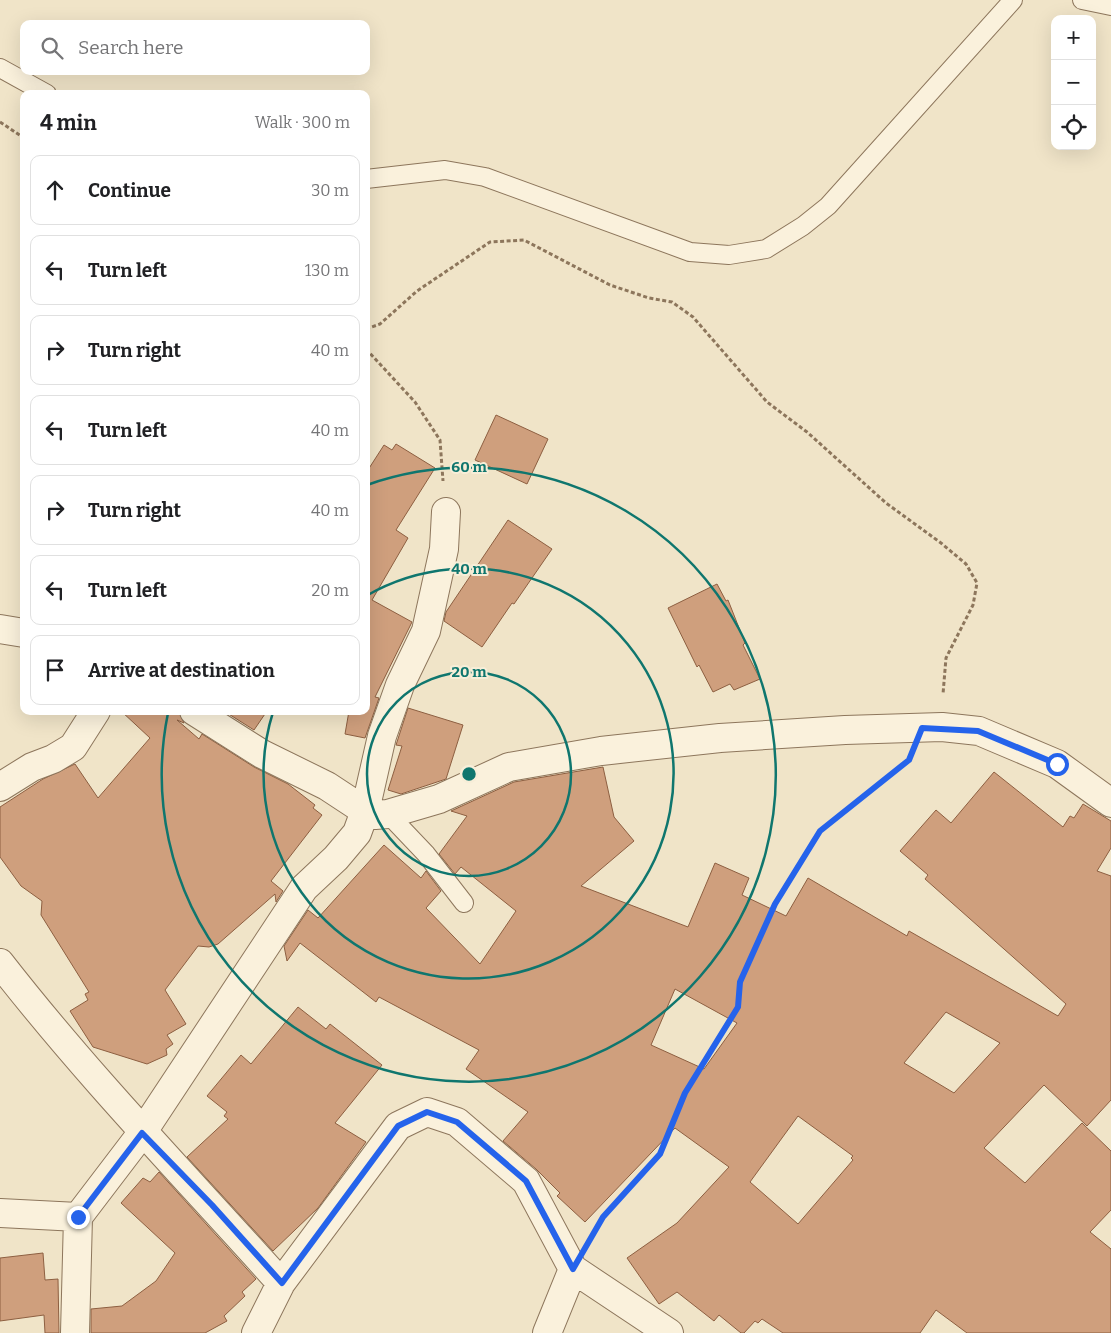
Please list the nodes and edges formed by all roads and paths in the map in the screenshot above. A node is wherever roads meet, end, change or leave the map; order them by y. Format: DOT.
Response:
graph roads {
  1 [pos="1013,0"];
  2 [pos="1082,0"];
  3 [pos="1111,6"];
  4 [pos="0,68"];
  5 [pos="40,90"];
  6 [pos="0,122"];
  7 [pos="20,135"];
  8 [pos="370,179"];
  9 [pos="370,328"];
  10 [pos="370,353"];
  11 [pos="446,512"];
  12 [pos="0,629"];
  13 [pos="20,632"];
  14 [pos="93,715"];
  15 [pos="200,715"];
  16 [pos="922,728"];
  17 [pos="978,731"];
  18 [pos="0,787"];
  19 [pos="1111,803"];
  20 [pos="377,813"];
  21 [pos="464,903"];
  22 [pos="0,963"];
  23 [pos="142,1133"];
  24 [pos="0,1212"];
  25 [pos="78,1217"];
  26 [pos="573,1269"];
  27 [pos="282,1283"];
  28 [pos="75,1333"];
  29 [pos="256,1333"];
  30 [pos="547,1333"];
  31 [pos="669,1333"];
  1 -- 8 [label="lane"];
  2 -- 3 [label="lane"];
  4 -- 5 [label="lane"];
  6 -- 7 [label="path"];
  9 -- 17 [label="path"];
  10 -- 11 [label="path"];
  11 -- 20 [label="street"];
  12 -- 13 [label="street"];
  14 -- 18 [label="street"];
  15 -- 20 [label="street"];
  16 -- 17 [label="street"];
  16 -- 20 [label="street"];
  16 -- 26 [label="path"];
  17 -- 19 [label="street"];
  20 -- 21 [label="lane"];
  20 -- 23 [label="street"];
  22 -- 23 [label="street"];
  23 -- 25 [label="street"];
  23 -- 27 [label="street"];
  24 -- 25 [label="street"];
  25 -- 28 [label="street"];
  26 -- 27 [label="street"];
  26 -- 30 [label="street"];
  26 -- 31 [label="street"];
  27 -- 29 [label="street"];
}
